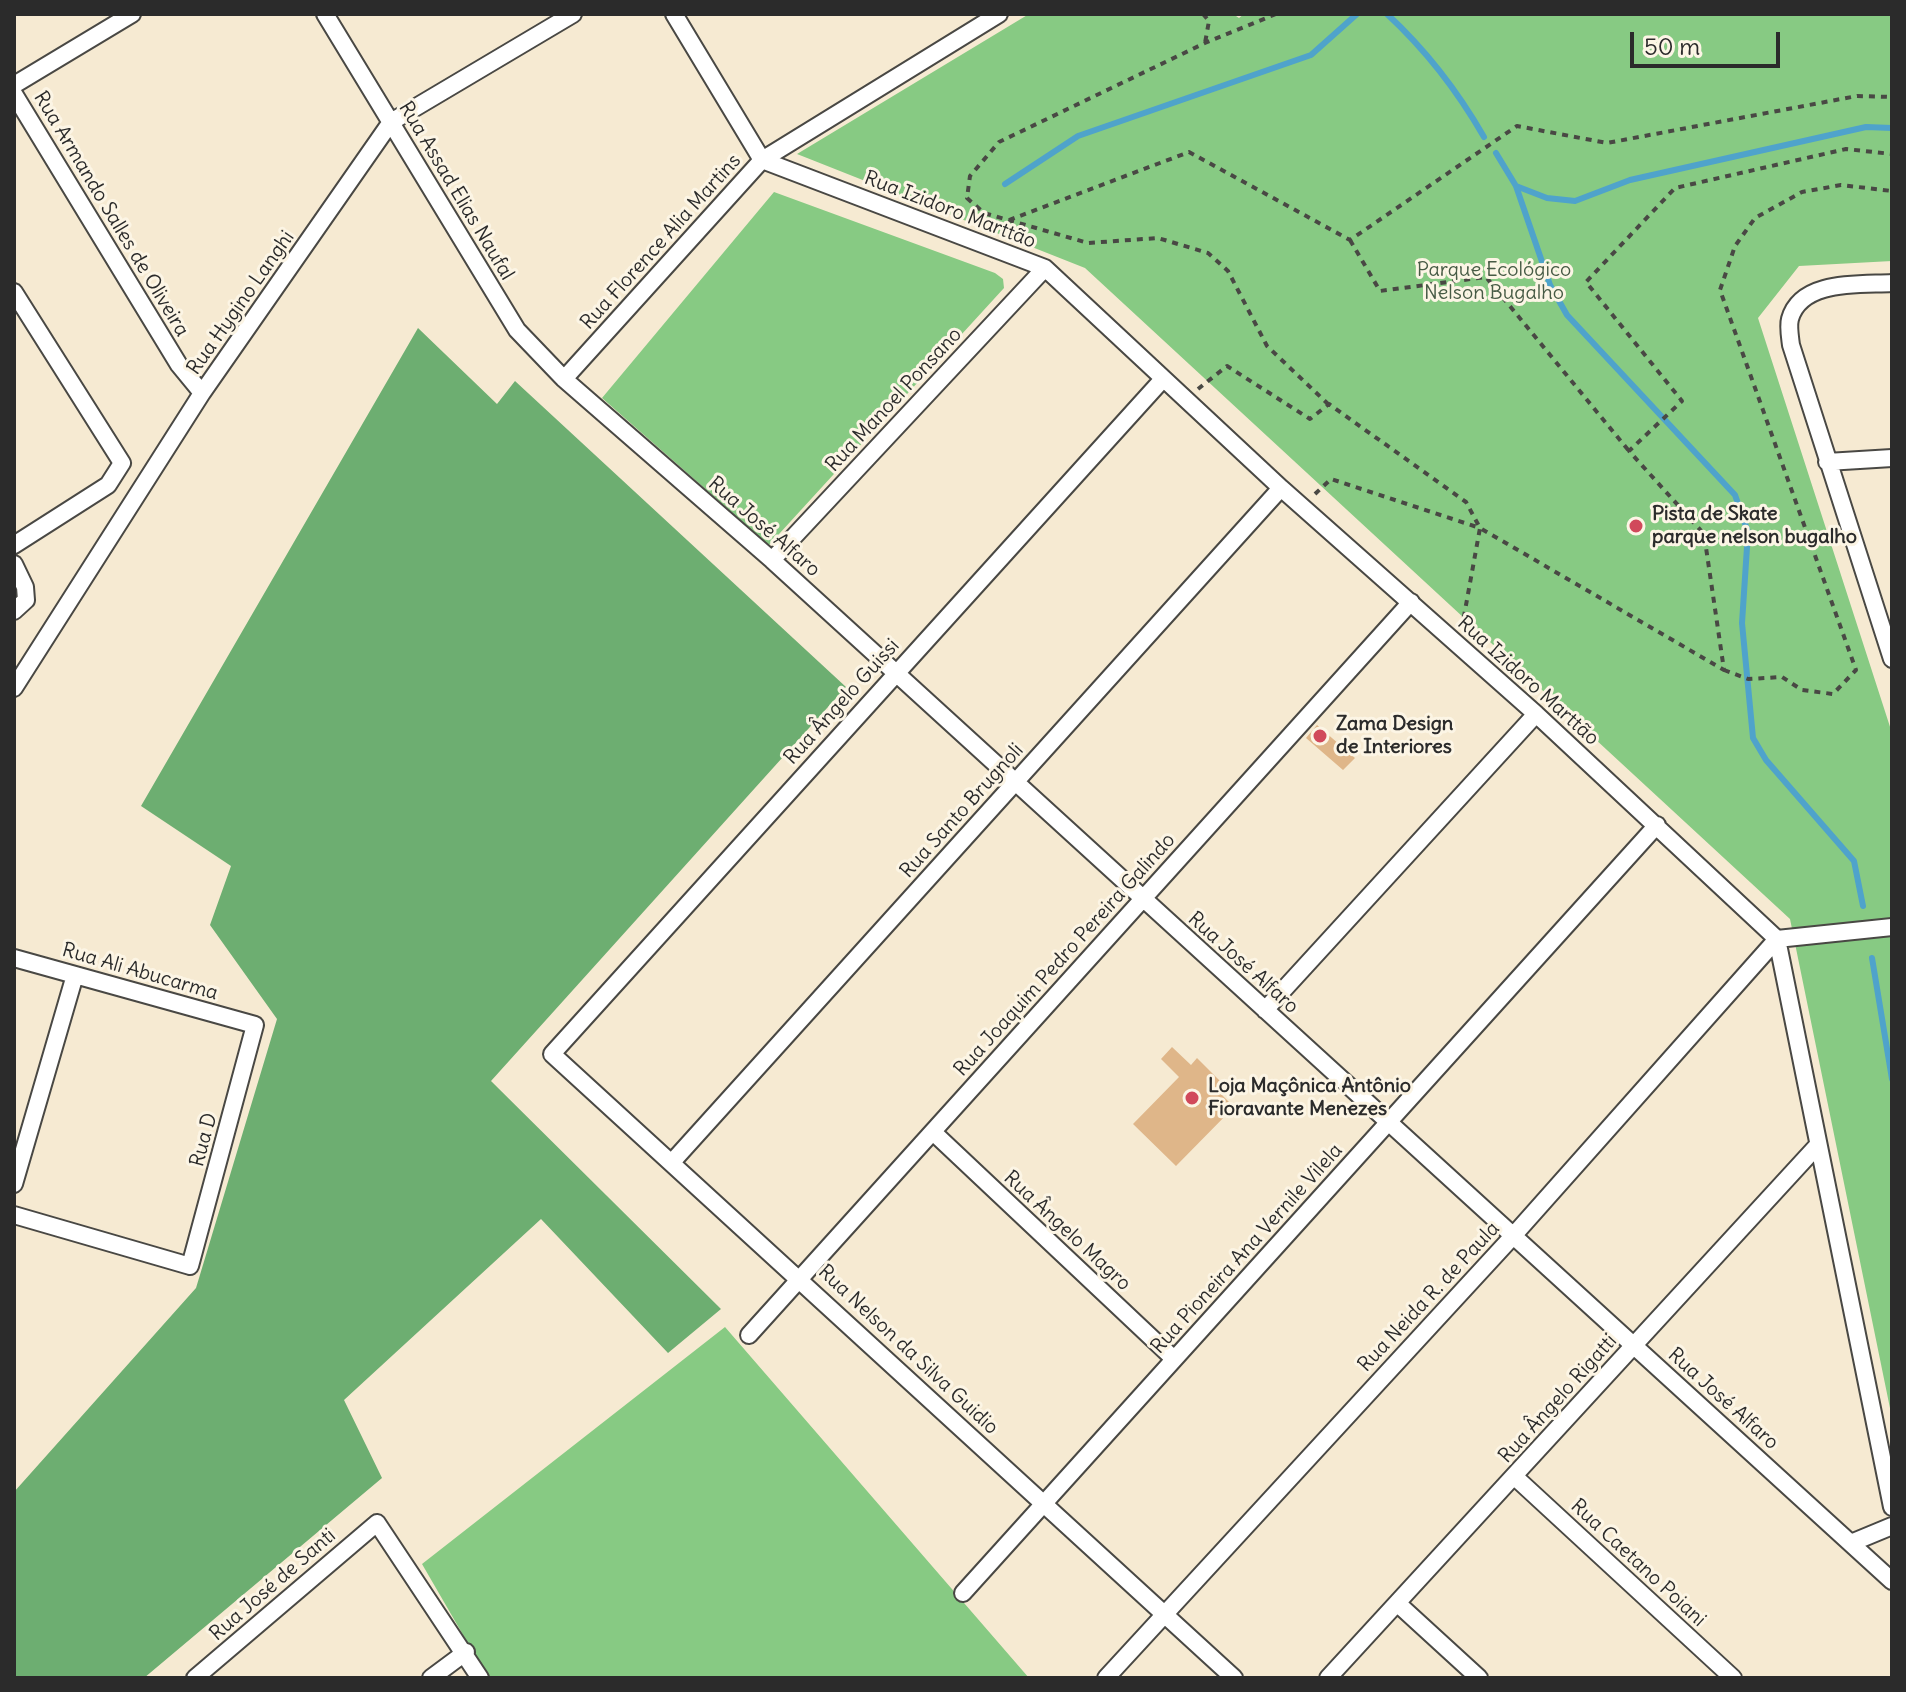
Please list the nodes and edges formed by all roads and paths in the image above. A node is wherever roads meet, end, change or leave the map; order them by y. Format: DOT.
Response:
graph roads {
  1 [pos="132,14"];
  2 [pos="325,14"];
  3 [pos="573,14"];
  4 [pos="674,14"];
  5 [pos="999,14"];
  6 [pos="1109,14"];
  7 [pos="1120,14"];
  8 [pos="1203,14"];
  9 [pos="1276,14"];
  10 [pos="1205,43"];
  11 [pos="14,85"];
  12 [pos="14,94"];
  13 [pos="1892,97"];
  14 [pos="391,122"];
  15 [pos="1892,154"];
  16 [pos="762,160"];
  17 [pos="1892,191"];
  18 [pos="1009,220"];
  19 [pos="1350,240"];
  20 [pos="1045,268"];
  21 [pos="1892,283"];
  22 [pos="14,292"];
  23 [pos="564,379"];
  24 [pos="1163,379"];
  25 [pos="202,393"];
  26 [pos="1186,399"];
  27 [pos="1329,404"];
  28 [pos="1629,451"];
  29 [pos="1892,458"];
  30 [pos="1827,462"];
  31 [pos="1281,488"];
  32 [pos="1302,507"];
  33 [pos="1480,528"];
  34 [pos="14,545"];
  35 [pos="772,560"];
  36 [pos="14,564"];
  37 [pos="1411,602"];
  38 [pos="14,611"];
  39 [pos="1459,645"];
  40 [pos="1892,659"];
  41 [pos="1724,670"];
  42 [pos="894,673"];
  43 [pos="14,688"];
  44 [pos="1536,714"];
  45 [pos="1015,782"];
  46 [pos="1657,825"];
  47 [pos="1143,899"];
  48 [pos="1892,927"];
  49 [pos="1777,939"];
  50 [pos="14,958"];
  51 [pos="75,975"];
  52 [pos="1265,1010"];
  53 [pos="255,1025"];
  54 [pos="552,1054"];
  55 [pos="1388,1122"];
  56 [pos="933,1132"];
  57 [pos="1817,1146"];
  58 [pos="673,1161"];
  59 [pos="14,1184"];
  60 [pos="14,1215"];
  61 [pos="1513,1236"];
  62 [pos="800,1278"];
  63 [pos="749,1335"];
  64 [pos="1634,1346"];
  65 [pos="1174,1359"];
  66 [pos="1515,1477"];
  67 [pos="1044,1503"];
  68 [pos="1892,1507"];
  69 [pos="1892,1526"];
  70 [pos="1851,1543"];
  71 [pos="1892,1581"];
  72 [pos="963,1593"];
  73 [pos="1397,1603"];
  74 [pos="1165,1614"];
  75 [pos="466,1652"];
  76 [pos="195,1678"];
  77 [pos="431,1678"];
  78 [pos="480,1678"];
  79 [pos="1106,1678"];
  80 [pos="1234,1678"];
  81 [pos="1328,1678"];
  82 [pos="1479,1678"];
  83 [pos="1733,1678"];
  1 -- 11 [label="street"];
  2 -- 14 [label="street, Rua Assad Elias Naufal"];
  3 -- 14 [label="street, Rua Hygino Langhi"];
  4 -- 16 [label="street"];
  5 -- 16 [label="street, Rua Florence Alia Martins"];
  6 -- 7 [label="path"];
  8 -- 10 [label="path"];
  9 -- 10 [label="path"];
  10 -- 18 [label="path"];
  12 -- 25 [label="street, Rua Armando Salles de Oliveira"];
  13 -- 19 [label="path"];
  14 -- 23 [label="street, Rua Assad Elias Naufal"];
  14 -- 25 [label="street, Rua Hygino Langhi"];
  15 -- 28 [label="path"];
  16 -- 20 [label="street, Rua Izidoro Marttão"];
  16 -- 23 [label="street, Rua Florence Alia Martins"];
  17 -- 41 [label="path"];
  18 -- 19 [label="path"];
  18 -- 27 [label="path"];
  19 -- 28 [label="path"];
  20 -- 24 [label="street, Rua Izidoro Marttão"];
  20 -- 35 [label="street, Rua Manoel Ponsano"];
  21 -- 30 [label="street"];
  22 -- 34 [label="street"];
  23 -- 35 [label="street, Rua José Alfaro"];
  24 -- 26 [label="street, Rua Izidoro Marttão"];
  24 -- 42 [label="street, Rua Ângelo Guissi"];
  25 -- 43 [label="street, Rua Hygino Langhi"];
  26 -- 27 [label="path"];
  26 -- 31 [label="street, Rua Izidoro Marttão"];
  27 -- 33 [label="path"];
  28 -- 41 [label="path"];
  29 -- 30 [label="street"];
  30 -- 40 [label="street"];
  31 -- 32 [label="street, Rua Izidoro Marttão"];
  31 -- 45 [label="street, Rua Santo Brugnoli"];
  32 -- 33 [label="path"];
  32 -- 37 [label="street, Rua Izidoro Marttão"];
  33 -- 39 [label="path"];
  33 -- 41 [label="path"];
  35 -- 42 [label="street, Rua José Alfaro"];
  36 -- 38 [label="street"];
  37 -- 39 [label="street, Rua Izidoro Marttão"];
  37 -- 47 [label="street, Rua Joaquim Pedro Pereira Galindo"];
  39 -- 44 [label="street, Rua Izidoro Marttão"];
  42 -- 45 [label="street, Rua José Alfaro"];
  42 -- 54 [label="street, Rua Ângelo Guissi"];
  44 -- 46 [label="street, Rua Izidoro Marttão"];
  44 -- 52 [label="street"];
  45 -- 47 [label="street, Rua José Alfaro"];
  45 -- 58 [label="street, Rua Santo Brugnoli"];
  46 -- 49 [label="street, Rua Izidoro Marttão"];
  46 -- 55 [label="street, Rua Pioneira Ana Vernile Vilela"];
  47 -- 52 [label="street, Rua José Alfaro"];
  47 -- 56 [label="street, Rua Joaquim Pedro Pereira Galindo"];
  48 -- 49 [label="street"];
  49 -- 57 [label="street"];
  49 -- 61 [label="street, Rua Neida R. de Paula"];
  50 -- 51 [label="street, Rua Ali Abucarma"];
  51 -- 53 [label="street, Rua Ali Abucarma"];
  51 -- 59 [label="street"];
  52 -- 55 [label="street, Rua José Alfaro"];
  53 -- 60 [label="street, Rua D"];
  54 -- 58 [label="street, Rua Nelson da Silva Guidio"];
  55 -- 61 [label="street, Rua José Alfaro"];
  55 -- 65 [label="street, Rua Pioneira Ana Vernile Vilela"];
  56 -- 62 [label="street, Rua Joaquim Pedro Pereira Galindo"];
  56 -- 65 [label="street, Rua Ângelo Magro"];
  57 -- 64 [label="street, Rua Ângelo Rigatti"];
  57 -- 68 [label="street"];
  58 -- 62 [label="street, Rua Nelson da Silva Guidio"];
  61 -- 64 [label="street, Rua José Alfaro"];
  61 -- 74 [label="street, Rua Neida R. de Paula"];
  62 -- 63 [label="street, Rua Joaquim Pedro Pereira Galindo"];
  62 -- 67 [label="street, Rua Nelson da Silva Guidio"];
  64 -- 66 [label="street, Rua Ângelo Rigatti"];
  64 -- 70 [label="street, Rua José Alfaro"];
  65 -- 67 [label="street, Rua Pioneira Ana Vernile Vilela"];
  66 -- 73 [label="street, Rua Ângelo Rigatti"];
  66 -- 83 [label="street, Rua Caetano Poiani"];
  67 -- 72 [label="street, Rua Pioneira Ana Vernile Vilela"];
  67 -- 74 [label="street, Rua Nelson da Silva Guidio"];
  69 -- 70 [label="street"];
  70 -- 71 [label="street, Rua José Alfaro"];
  73 -- 81 [label="street, Rua Ângelo Rigatti"];
  73 -- 82 [label="street"];
  74 -- 79 [label="street, Rua Neida R. de Paula"];
  74 -- 80 [label="street, Rua Nelson da Silva Guidio"];
  75 -- 76 [label="street, Rua José de Santi"];
  75 -- 77 [label="street"];
  75 -- 78 [label="street"];
}
